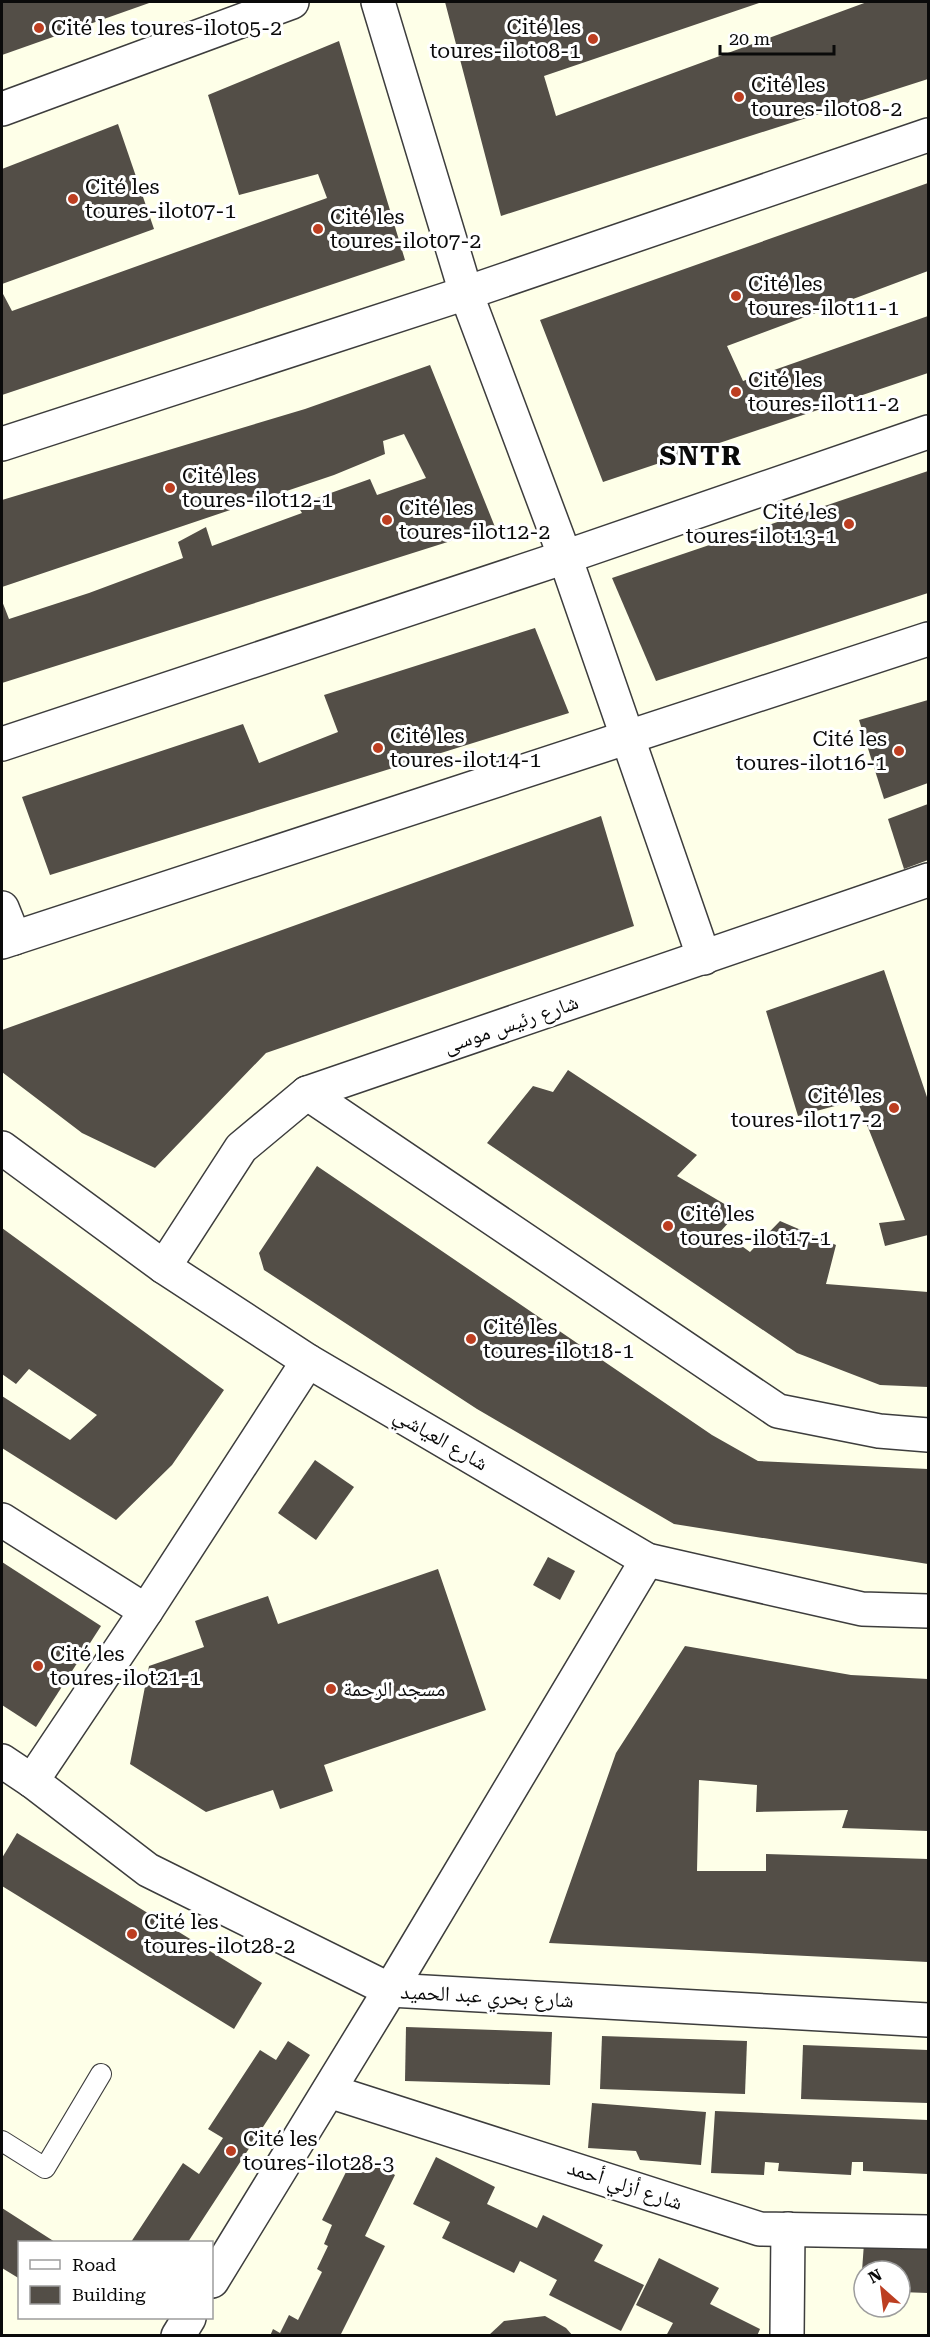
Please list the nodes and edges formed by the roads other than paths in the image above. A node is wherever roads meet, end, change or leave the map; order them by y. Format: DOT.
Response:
graph roads {
  1 [pos="292,2"];
  2 [pos="378,2"];
  3 [pos="2,109"];
  4 [pos="928,135"];
  5 [pos="466,293"];
  6 [pos="928,432"];
  7 [pos="2,444"];
  8 [pos="565,557"];
  9 [pos="928,639"];
  10 [pos="627,737"];
  11 [pos="2,744"];
  12 [pos="928,880"];
  13 [pos="2,908"];
  14 [pos="8,940"];
  15 [pos="704,958"];
  16 [pos="308,1093"];
  17 [pos="2,1148"];
  18 [pos="164,1267"];
  19 [pos="308,1361"];
  20 [pos="928,1435"];
  21 [pos="2,1520"];
  22 [pos="647,1560"];
  23 [pos="146,1611"];
  24 [pos="928,1611"];
  25 [pos="2,1761"];
  26 [pos="32,1781"];
  27 [pos="390,1990"];
  28 [pos="928,2020"];
  29 [pos="100,2074"];
  30 [pos="329,2091"];
  31 [pos="2,2141"];
  32 [pos="788,2229"];
  33 [pos="928,2232"];
  34 [pos="213,2279"];
  35 [pos="188,2319"];
  36 [pos="178,2336"];
  37 [pos="787,2336"];
  1 -- 3 [label="street"];
  2 -- 5 [label="street"];
  4 -- 5 [label="street"];
  5 -- 7 [label="street"];
  5 -- 8 [label="street"];
  6 -- 8 [label="street"];
  8 -- 10 [label="street"];
  8 -- 11 [label="street"];
  9 -- 10 [label="street"];
  10 -- 14 [label="street"];
  10 -- 15 [label="street"];
  12 -- 15 [label="street, شارع رئيس موسى"];
  13 -- 14 [label="street"];
  15 -- 16 [label="street, شارع رئيس موسى"];
  16 -- 18 [label="street, شارع رئيس موسى"];
  16 -- 20 [label="street"];
  17 -- 18 [label="street, شارع العياشي"];
  18 -- 19 [label="street, شارع العياشي"];
  19 -- 22 [label="street, شارع العياشي"];
  19 -- 23 [label="street"];
  21 -- 23 [label="street"];
  22 -- 24 [label="street, شارع العياشي"];
  22 -- 27 [label="street"];
  23 -- 26 [label="street"];
  25 -- 26 [label="street, شارع بحري عبد الحميد"];
  26 -- 27 [label="street, شارع بحري عبد الحميد"];
  27 -- 28 [label="street, شارع بحري عبد الحميد"];
  27 -- 30 [label="street"];
  29 -- 31 [label="lane"];
  30 -- 32 [label="street, شارع أزلي أحمد"];
  30 -- 34 [label="street"];
  32 -- 33 [label="street, شارع أزلي أحمد"];
  32 -- 37 [label="street"];
  35 -- 36 [label="street"];
}
